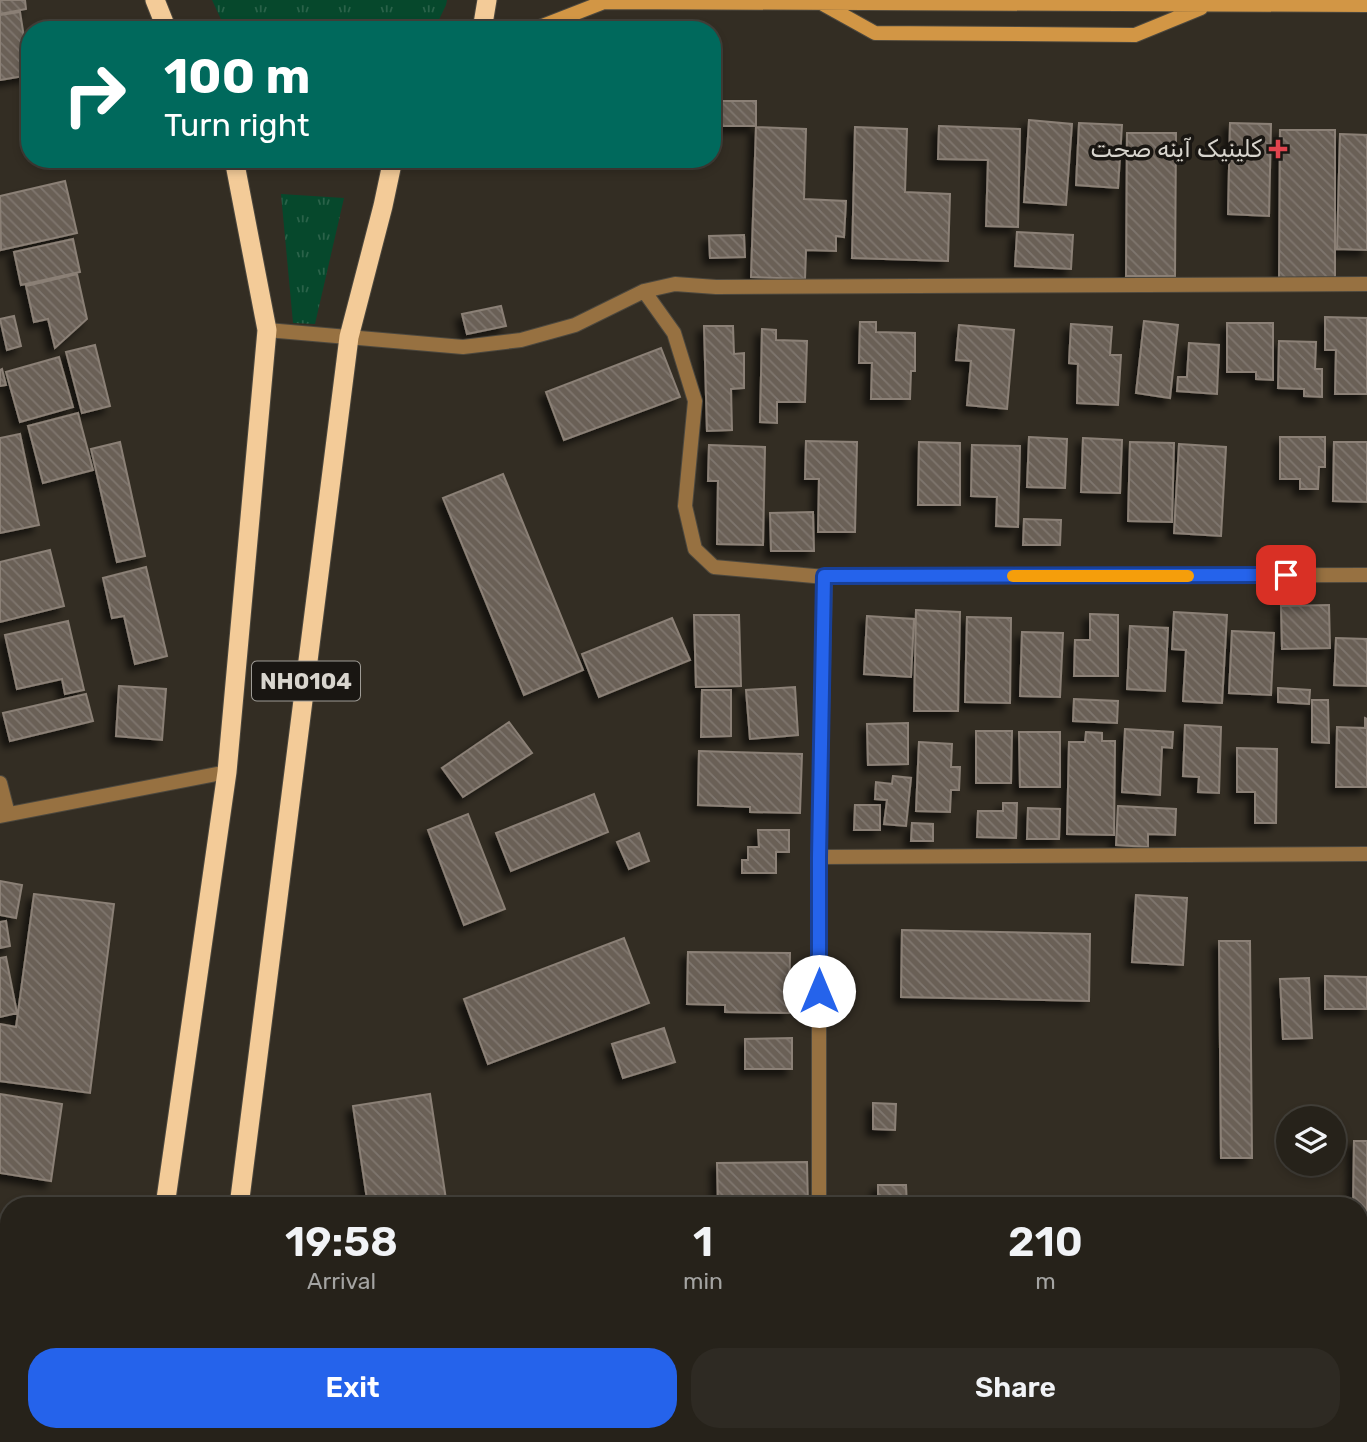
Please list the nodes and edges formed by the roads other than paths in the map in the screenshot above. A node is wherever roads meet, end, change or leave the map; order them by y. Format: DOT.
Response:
graph roads {
  1 [pos="155,0"];
  2 [pos="487,0"];
  3 [pos="820,3"];
  4 [pos="1211,5"];
  5 [pos="1367,5"];
  6 [pos="163,21"];
  7 [pos="484,21"];
  8 [pos="553,21"];
  9 [pos="236,168"];
  10 [pos="391,168"];
  11 [pos="1367,284"];
  12 [pos="644,291"];
  13 [pos="267,330"];
  14 [pos="349,337"];
  15 [pos="1367,575"];
  16 [pos="824,576"];
  17 [pos="227,772"];
  18 [pos="0,783"];
  19 [pos="4,815"];
  20 [pos="1367,854"];
  21 [pos="819,857"];
  22 [pos="166,1197"];
  23 [pos="240,1197"];
  24 [pos="819,1197"];
  1 -- 6 [label="highway"];
  2 -- 7 [label="highway"];
  3 -- 4 [label="main road"];
  3 -- 4 [label="main road"];
  3 -- 8 [label="main road"];
  4 -- 5 [label="main road"];
  9 -- 13 [label="highway, NH0104"];
  10 -- 14 [label="highway, NH0104"];
  11 -- 12 [label="street"];
  12 -- 14 [label="street"];
  12 -- 16 [label="street"];
  13 -- 14 [label="street"];
  13 -- 17 [label="highway, NH0104"];
  14 -- 23 [label="highway, NH0104"];
  15 -- 16 [label="street"];
  16 -- 21 [label="street"];
  17 -- 19 [label="street"];
  17 -- 22 [label="highway, NH0104"];
  18 -- 19 [label="street"];
  20 -- 21 [label="street"];
  21 -- 24 [label="street"];
}
